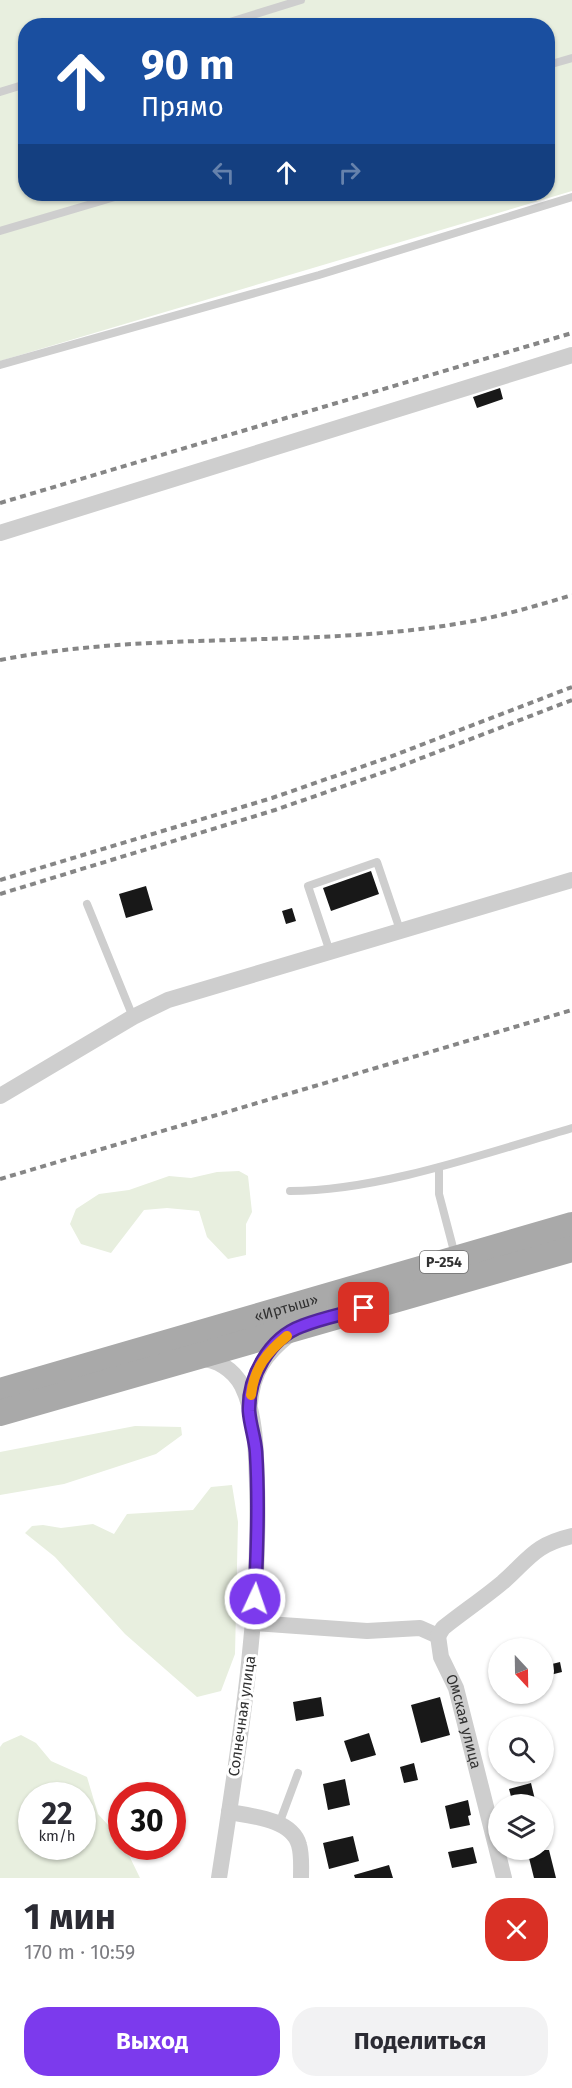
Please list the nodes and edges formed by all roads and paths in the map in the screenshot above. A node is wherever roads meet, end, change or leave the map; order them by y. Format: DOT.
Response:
graph roads {
  1 [pos="301,0"];
  2 [pos="243,18"];
  3 [pos="572,58"];
  4 [pos="555,63"];
  5 [pos="18,86"];
  6 [pos="0,92"];
  7 [pos="572,197"];
  8 [pos="101,201"];
  9 [pos="0,231"];
  10 [pos="572,355"];
  11 [pos="0,365"];
  12 [pos="0,533"];
  13 [pos="572,880"];
  14 [pos="87,904"];
  15 [pos="400,930"];
  16 [pos="330,952"];
  17 [pos="133,1017"];
  18 [pos="0,1096"];
  19 [pos="572,1128"];
  20 [pos="439,1167"];
  21 [pos="290,1191"];
  22 [pos="572,1225"];
  23 [pos="572,1249"];
  24 [pos="456,1258"];
  25 [pos="300,1327"];
  26 [pos="178,1361"];
  27 [pos="0,1391"];
  28 [pos="249,1410"];
  29 [pos="0,1413"];
  30 [pos="572,1536"];
  31 [pos="254,1623"];
  32 [pos="438,1636"];
  33 [pos="298,1773"];
  34 [pos="229,1812"];
  35 [pos="279,1824"];
  36 [pos="219,1878"];
  37 [pos="301,1878"];
  38 [pos="504,1878"];
  1 -- 2 [label="lane"];
  3 -- 4 [label="lane"];
  5 -- 6 [label="lane"];
  7 -- 11 [label="lane"];
  8 -- 9 [label="lane"];
  10 -- 12 [label="street"];
  13 -- 15 [label="street"];
  14 -- 17 [label="lane"];
  15 -- 16 [label="street"];
  15 -- 16 [label="lane"];
  16 -- 17 [label="street"];
  17 -- 18 [label="street"];
  19 -- 20 [label="lane"];
  20 -- 21 [label="lane"];
  20 -- 24 [label="lane"];
  22 -- 24 [label="main road, «Иртыш» / Р-254"];
  23 -- 25 [label="main road, «Иртыш» / Р-254"];
  24 -- 27 [label="main road, «Иртыш» / Р-254"];
  25 -- 26 [label="main road, «Иртыш» / Р-254"];
  25 -- 28 [label="street"];
  26 -- 28 [label="street"];
  26 -- 29 [label="main road, «Иртыш» / Р-254"];
  28 -- 31 [label="street, Солнечная улица"];
  30 -- 32 [label="street"];
  31 -- 32 [label="street"];
  31 -- 34 [label="street, Солнечная улица"];
  32 -- 38 [label="street, Омская улица"];
  33 -- 35 [label="lane"];
  34 -- 35 [label="street"];
  34 -- 36 [label="street, Солнечная улица"];
  35 -- 37 [label="street"];
}
